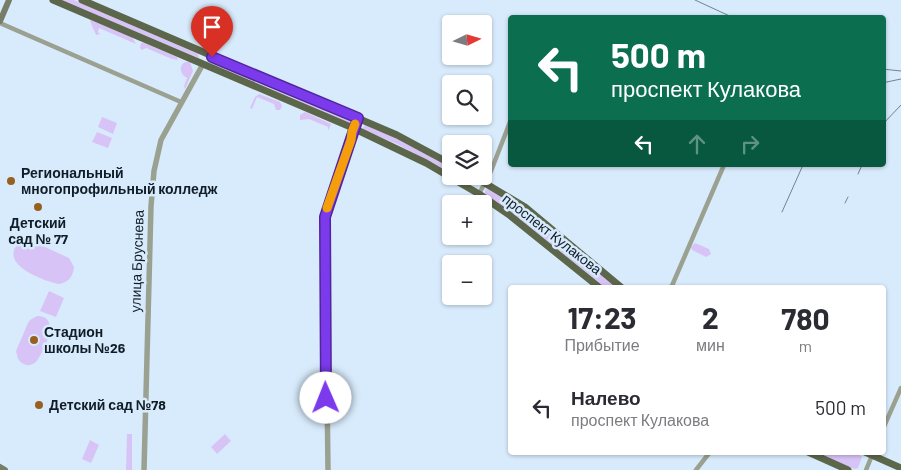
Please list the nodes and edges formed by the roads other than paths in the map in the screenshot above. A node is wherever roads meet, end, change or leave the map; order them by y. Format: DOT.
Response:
graph roads {
  1 [pos="9,0"];
  2 [pos="53,0"];
  3 [pos="82,0"];
  4 [pos="0,22"];
  5 [pos="207,55"];
  6 [pos="202,64"];
  7 [pos="181,102"];
  8 [pos="358,118"];
  9 [pos="508,127"];
  10 [pos="354,128"];
  11 [pos="442,159"];
  12 [pos="492,166"];
  13 [pos="723,167"];
  14 [pos="484,185"];
  15 [pos="488,185"];
  16 [pos="479,194"];
  17 [pos="596,285"];
  18 [pos="618,285"];
  19 [pos="671,285"];
  20 [pos="901,388"];
  21 [pos="886,422"];
  22 [pos="708,455"];
  23 [pos="815,455"];
  24 [pos="870,455"];
  25 [pos="874,455"];
  26 [pos="0,467"];
  27 [pos="901,468"];
  28 [pos="5,470"];
  29 [pos="144,470"];
  30 [pos="328,470"];
  31 [pos="696,470"];
  32 [pos="848,470"];
  33 [pos="866,470"];
  1 -- 4 [label="main road"];
  2 -- 6 [label="main road, проспект Кулакова"];
  3 -- 5 [label="main road"];
  4 -- 7 [label="street"];
  5 -- 6 [label="main road"];
  5 -- 8 [label="main road"];
  6 -- 7 [label="street, улица Бруснева"];
  6 -- 10 [label="main road, проспект Кулакова"];
  7 -- 29 [label="street, улица Бруснева"];
  8 -- 10 [label="street"];
  8 -- 11 [label="main road"];
  9 -- 12 [label="street"];
  10 -- 16 [label="main road, проспект Кулакова"];
  10 -- 30 [label="street"];
  13 -- 19 [label="street"];
  14 -- 16 [label="street"];
  15 -- 18 [label="main road, проспект Кулакова"];
  16 -- 17 [label="main road, проспект Кулакова"];
  20 -- 21 [label="street"];
  22 -- 31 [label="street"];
  23 -- 32 [label="main road"];
  24 -- 33 [label="street"];
  25 -- 27 [label="main road"];
  26 -- 28 [label="main road"];
}
